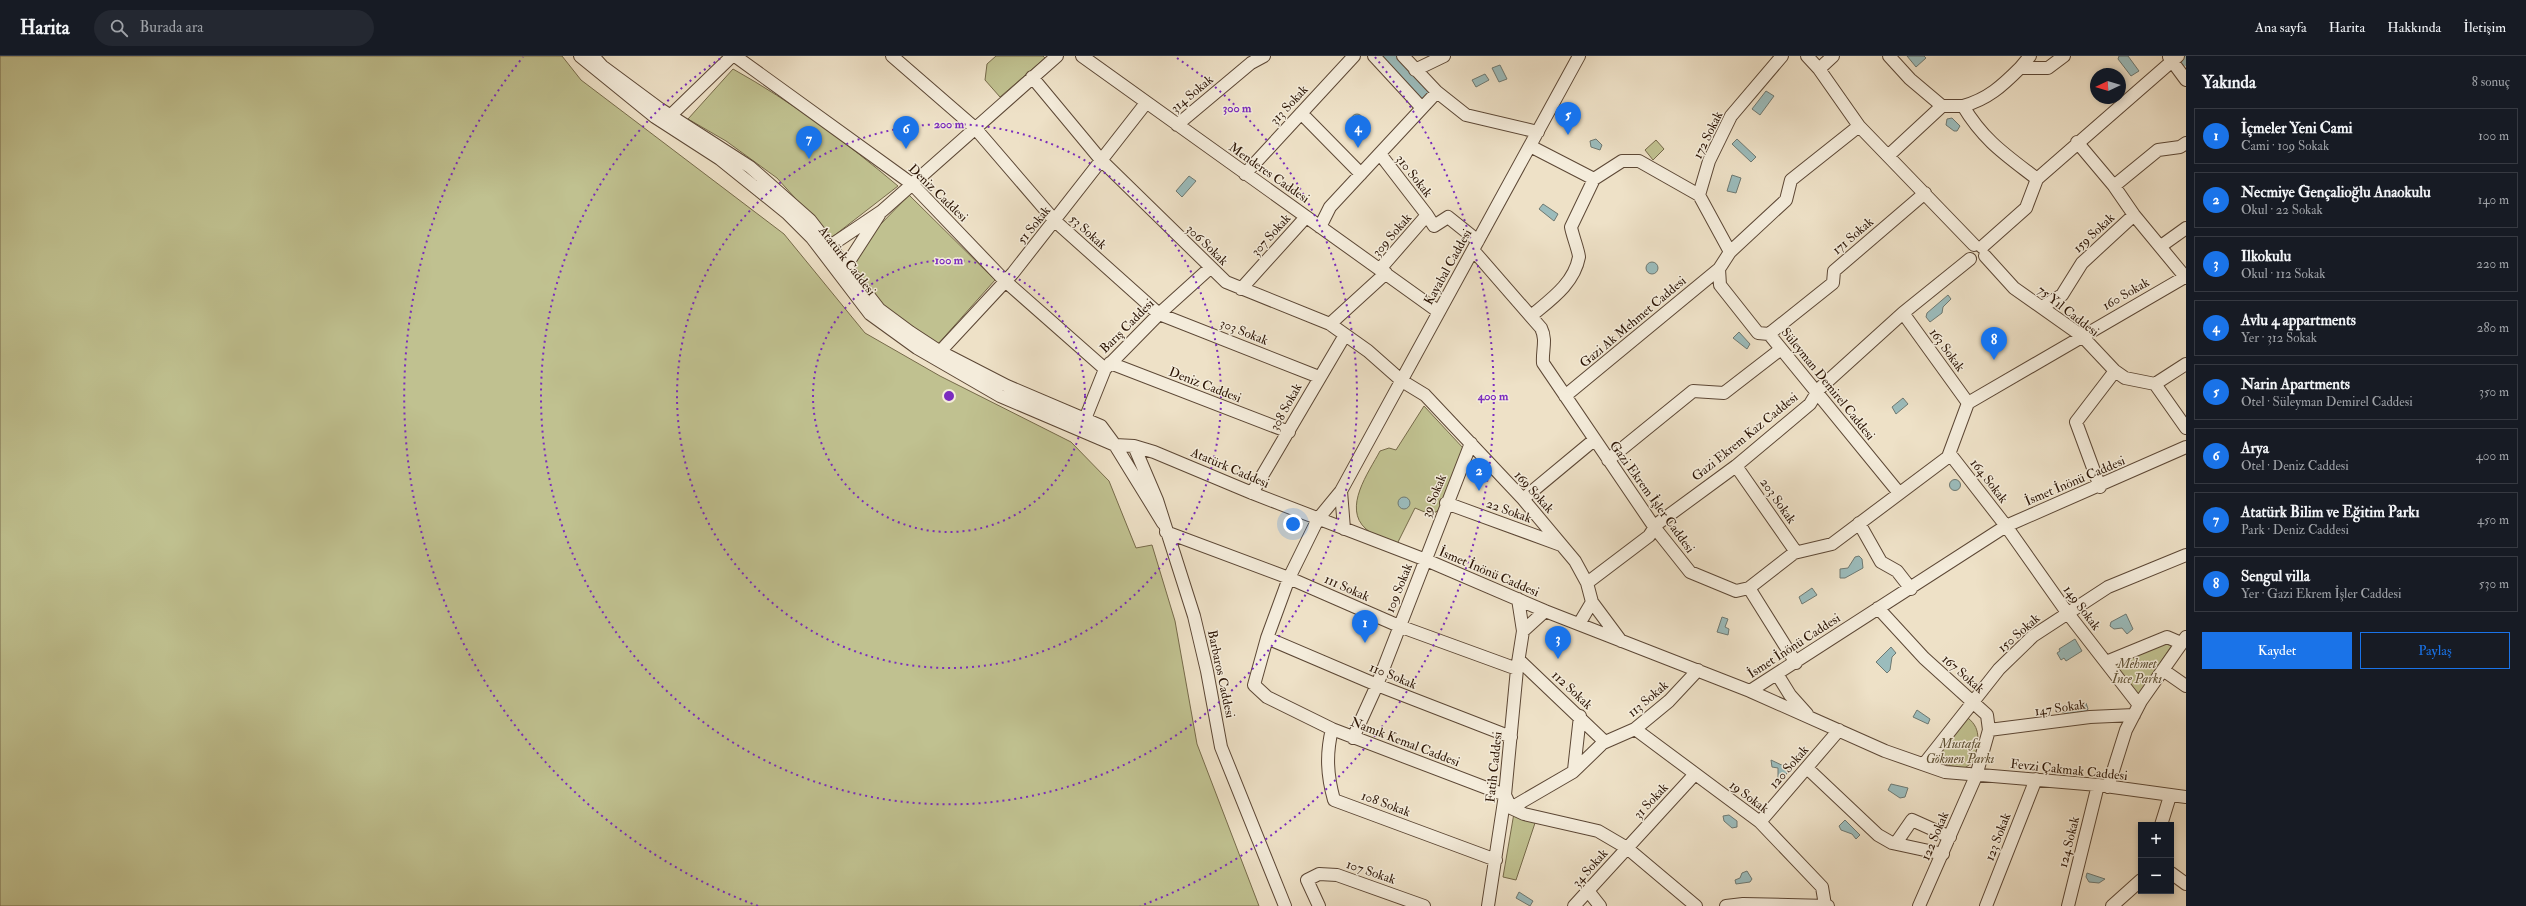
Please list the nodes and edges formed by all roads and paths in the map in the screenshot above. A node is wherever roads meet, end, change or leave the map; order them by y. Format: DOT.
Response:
graph roads {
  1 [pos="580,56"];
  2 [pos="592,56"];
  3 [pos="734,56"];
  4 [pos="892,56"];
  5 [pos="1082,56"];
  6 [pos="1264,56"];
  7 [pos="1354,56"];
  8 [pos="1374,56"];
  9 [pos="1403,56"];
  10 [pos="1444,56"];
  11 [pos="1579,56"];
  12 [pos="1782,56"];
  13 [pos="1807,56"];
  14 [pos="1833,56"];
  15 [pos="1889,56"];
  16 [pos="2030,56"];
  17 [pos="2064,56"];
  18 [pos="1055,57"];
  19 [pos="2173,58"];
  20 [pos="2020,68"];
  21 [pos="1819,69"];
  22 [pos="1415,70"];
  23 [pos="1032,78"];
  24 [pos="2186,80"];
  25 [pos="1437,92"];
  26 [pos="1146,103"];
  27 [pos="1942,106"];
  28 [pos="1963,106"];
  29 [pos="1422,108"];
  30 [pos="1301,113"];
  31 [pos="670,116"];
  32 [pos="1177,125"];
  33 [pos="1859,126"];
  34 [pos="975,128"];
  35 [pos="1538,132"];
  36 [pos="2077,142"];
  37 [pos="2186,143"];
  38 [pos="1530,146"];
  39 [pos="1380,154"];
  40 [pos="1888,156"];
  41 [pos="1101,160"];
  42 [pos="1245,174"];
  43 [pos="1361,174"];
  44 [pos="1594,179"];
  45 [pos="2037,179"];
  46 [pos="912,184"];
  47 [pos="2114,186"];
  48 [pos="1925,193"];
  49 [pos="1699,195"];
  50 [pos="882,211"];
  51 [pos="1427,215"];
  52 [pos="2134,215"];
  53 [pos="1312,221"];
  54 [pos="1055,222"];
  55 [pos="2186,228"];
  56 [pos="1476,245"];
  57 [pos="2161,246"];
  58 [pos="1980,249"];
  59 [pos="827,250"];
  60 [pos="1730,252"];
  61 [pos="846,266"];
  62 [pos="834,267"];
  63 [pos="1210,268"];
  64 [pos="1719,269"];
  65 [pos="1383,271"];
  66 [pos="2185,277"];
  67 [pos="1004,280"];
  68 [pos="1241,289"];
  69 [pos="2042,307"];
  70 [pos="1439,312"];
  71 [pos="1903,313"];
  72 [pos="1159,314"];
  73 [pos="1531,316"];
  74 [pos="1330,324"];
  75 [pos="1769,334"];
  76 [pos="1345,335"];
  77 [pos="2082,336"];
  78 [pos="1781,349"];
  79 [pos="936,354"];
  80 [pos="2186,364"];
  81 [pos="1108,366"];
  82 [pos="2115,371"];
  83 [pos="1319,377"];
  84 [pos="1402,381"];
  85 [pos="2155,384"];
  86 [pos="1817,393"];
  87 [pos="1566,396"];
  88 [pos="1968,403"];
  89 [pos="1085,419"];
  90 [pos="2186,428"];
  91 [pos="1289,432"];
  92 [pos="1594,440"];
  93 [pos="1470,443"];
  94 [pos="1115,445"];
  95 [pos="1134,446"];
  96 [pos="2186,447"];
  97 [pos="1950,454"];
  98 [pos="1608,460"];
  99 [pos="1736,466"];
  100 [pos="2100,487"];
  101 [pos="1341,491"];
  102 [pos="1252,493"];
  103 [pos="1899,493"];
  104 [pos="1523,499"];
  105 [pos="1446,503"];
  106 [pos="1318,520"];
  107 [pos="1859,523"];
  108 [pos="1332,524"];
  109 [pos="2006,526"];
  110 [pos="1165,527"];
  111 [pos="1655,528"];
  112 [pos="1344,529"];
  113 [pos="1562,545"];
  114 [pos="1796,552"];
  115 [pos="2186,554"];
  116 [pos="1426,560"];
  117 [pos="1289,578"];
  118 [pos="1586,583"];
  119 [pos="1749,588"];
  120 [pos="1911,589"];
  121 [pos="1518,599"];
  122 [pos="1592,602"];
  123 [pos="1878,608"];
  124 [pos="1545,611"];
  125 [pos="2067,613"];
  126 [pos="1579,624"];
  127 [pos="1399,626"];
  128 [pos="1524,631"];
  129 [pos="1267,638"];
  130 [pos="2183,640"];
  131 [pos="1621,641"];
  132 [pos="2106,662"];
  133 [pos="1796,663"];
  134 [pos="1518,665"];
  135 [pos="1698,670"];
  136 [pos="2163,670"];
  137 [pos="1777,674"];
  138 [pos="1377,685"];
  139 [pos="2186,686"];
  140 [pos="1750,691"];
  141 [pos="1974,702"];
  142 [pos="2137,710"];
  143 [pos="1580,716"];
  144 [pos="1809,717"];
  145 [pos="1332,729"];
  146 [pos="1635,729"];
  147 [pos="1839,730"];
  148 [pos="1989,730"];
  149 [pos="1511,737"];
  150 [pos="1353,738"];
  151 [pos="1605,742"];
  152 [pos="1924,764"];
  153 [pos="1807,768"];
  154 [pos="1574,770"];
  155 [pos="1696,774"];
  156 [pos="1976,776"];
  157 [pos="2036,779"];
  158 [pos="2103,786"];
  159 [pos="1505,795"];
  160 [pos="2170,796"];
  161 [pos="2186,797"];
  162 [pos="1511,808"];
  163 [pos="1760,822"];
  164 [pos="2162,822"];
  165 [pos="1950,837"];
  166 [pos="1896,843"];
  167 [pos="1627,848"];
  168 [pos="1943,854"];
  169 [pos="1496,860"];
  170 [pos="2138,883"];
  171 [pos="1589,892"];
  172 [pos="1758,905"];
  173 [pos="1285,906"];
  174 [pos="1319,906"];
  175 [pos="1424,906"];
  176 [pos="1488,906"];
  177 [pos="1574,906"];
  178 [pos="1600,906"];
  179 [pos="1696,906"];
  180 [pos="1726,906"];
  181 [pos="1827,906"];
  182 [pos="1919,906"];
  183 [pos="1986,906"];
  184 [pos="2068,906"];
  185 [pos="2112,906"];
  1 -- 59 [label="street, Atatürk Caddesi"];
  2 -- 31 [label="street, Atatürk Caddesi"];
  3 -- 31 [label="street"];
  3 -- 46 [label="street, Deniz Caddesi"];
  4 -- 34 [label="street"];
  5 -- 26 [label="street, Menderes Caddesi"];
  6 -- 32 [label="street, 314 Sokak"];
  7 -- 30 [label="street, 313 Sokak"];
  8 -- 29 [label="street"];
  9 -- 22 [label="street"];
  10 -- 22 [label="street"];
  11 -- 35 [label="street, Kayabal Caddesi"];
  12 -- 49 [label="street, 172 Sokak"];
  13 -- 21 [label="street, 75 Yıl Caddesi"];
  14 -- 21 [label="street"];
  15 -- 27 [label="street"];
  16 -- 20 [label="street"];
  17 -- 20 [label="street"];
  18 -- 23 [label="street"];
  19 -- 24 [label="street"];
  19 -- 36 [label="street"];
  20 -- 28 [label="street"];
  21 -- 33 [label="street, 75 Yıl Caddesi"];
  22 -- 25 [label="street"];
  23 -- 34 [label="street"];
  23 -- 41 [label="street, 306 Sokak"];
  25 -- 29 [label="street, 307 Sokak"];
  25 -- 35 [label="street"];
  26 -- 32 [label="street, Menderes Caddesi"];
  26 -- 41 [label="street, 51 Sokak"];
  27 -- 28 [label="street"];
  27 -- 40 [label="street"];
  28 -- 45 [label="street"];
  29 -- 39 [label="street, 307 Sokak"];
  30 -- 42 [label="street, 313 Sokak"];
  30 -- 43 [label="street"];
  31 -- 59 [label="street, Atatürk Caddesi"];
  32 -- 42 [label="street, Menderes Caddesi"];
  33 -- 40 [label="street, 75 Yıl Caddesi"];
  33 -- 60 [label="street"];
  34 -- 46 [label="street"];
  34 -- 54 [label="street, 53 Sokak"];
  35 -- 38 [label="street, Kayabal Caddesi"];
  36 -- 45 [label="street"];
  36 -- 47 [label="street"];
  37 -- 47 [label="street"];
  38 -- 44 [label="street"];
  38 -- 56 [label="street, Kayabal Caddesi"];
  39 -- 43 [label="street, 307 Sokak"];
  39 -- 51 [label="street, 310 Sokak"];
  40 -- 48 [label="street, 75 Yıl Caddesi"];
  41 -- 54 [label="street, 51 Sokak"];
  41 -- 63 [label="street, 306 Sokak"];
  42 -- 53 [label="street, Menderes Caddesi"];
  43 -- 53 [label="street, 307 Sokak"];
  44 -- 49 [label="street"];
  44 -- 73 [label="street"];
  45 -- 58 [label="street"];
  46 -- 50 [label="street"];
  46 -- 67 [label="street, Deniz Caddesi"];
  47 -- 52 [label="street"];
  48 -- 58 [label="street, 75 Yıl Caddesi"];
  48 -- 75 [label="street, 171 Sokak"];
  49 -- 60 [label="street"];
  50 -- 59 [label="street"];
  50 -- 61 [label="street"];
  51 -- 56 [label="street, 309 Sokak"];
  51 -- 65 [label="street, 309 Sokak"];
  52 -- 57 [label="street"];
  52 -- 69 [label="street, 159 Sokak"];
  53 -- 65 [label="street, Menderes Caddesi"];
  53 -- 68 [label="street, 307 Sokak"];
  54 -- 67 [label="street, 51 Sokak"];
  54 -- 72 [label="street, 53 Sokak"];
  55 -- 57 [label="street"];
  56 -- 70 [label="street, Kayabal Caddesi"];
  56 -- 73 [label="street, Gazi Ekrem İşler Caddesi"];
  57 -- 66 [label="street"];
  58 -- 69 [label="street, 75 Yıl Caddesi"];
  58 -- 71 [label="street, Gazi Ekrem Kaz Caddesi"];
  59 -- 61 [label="street, Atatürk Caddesi"];
  59 -- 62 [label="street, Atatürk Caddesi"];
  60 -- 64 [label="street"];
  61 -- 62 [label="street"];
  61 -- 79 [label="street, Atatürk Caddesi"];
  62 -- 79 [label="street, Atatürk Caddesi"];
  63 -- 68 [label="street, 306 Sokak"];
  63 -- 72 [label="street, Barış Caddesi"];
  64 -- 75 [label="street, Süleyman Demirel Caddesi"];
  64 -- 87 [label="street, Gazi Ak Mehmet Caddesi"];
  65 -- 70 [label="street, Menderes Caddesi"];
  65 -- 74 [label="street, 309 Sokak"];
  66 -- 77 [label="street, 160 Sokak"];
  67 -- 79 [label="street, 51 Sokak"];
  67 -- 81 [label="street, Deniz Caddesi"];
  68 -- 74 [label="street, 306 Sokak"];
  69 -- 77 [label="street, 75 Yıl Caddesi"];
  70 -- 84 [label="street, Kayabal Caddesi"];
  71 -- 86 [label="street, Gazi Ekrem Kaz Caddesi"];
  71 -- 88 [label="street, 163 Sokak"];
  72 -- 81 [label="street, Barış Caddesi"];
  72 -- 83 [label="street, 303 Sokak"];
  73 -- 87 [label="street, Gazi Ekrem İşler Caddesi"];
  74 -- 76 [label="street, 306 Sokak"];
  75 -- 78 [label="street, Süleyman Demirel Caddesi"];
  76 -- 83 [label="street, 308 Sokak"];
  76 -- 84 [label="street, 306 Sokak"];
  77 -- 82 [label="street, 75 Yıl Caddesi"];
  77 -- 88 [label="street"];
  78 -- 86 [label="street, Süleyman Demirel Caddesi"];
  78 -- 98 [label="street"];
  79 -- 89 [label="street, Atatürk Caddesi"];
  79 -- 94 [label="street, Atatürk Caddesi"];
  80 -- 85 [label="street"];
  81 -- 89 [label="street, Barış Caddesi"];
  81 -- 91 [label="street, Deniz Caddesi"];
  82 -- 85 [label="street, 75 Yıl Caddesi"];
  82 -- 100 [label="street"];
  83 -- 91 [label="street, 308 Sokak"];
  84 -- 93 [label="street, 169 Sokak"];
  84 -- 101 [label="street, Kayabal Caddesi"];
  85 -- 90 [label="street"];
  86 -- 99 [label="street, Gazi Ekrem Kaz Caddesi"];
  86 -- 103 [label="street, Süleyman Demirel Caddesi"];
  87 -- 92 [label="street, Gazi Ekrem İşler Caddesi"];
  88 -- 97 [label="street"];
  89 -- 94 [label="street, Atatürk Caddesi"];
  91 -- 102 [label="street, 308 Sokak"];
  92 -- 98 [label="street, Gazi Ekrem İşler Caddesi"];
  92 -- 104 [label="street"];
  93 -- 104 [label="street, 169 Sokak"];
  93 -- 105 [label="street, 39 Sokak"];
  94 -- 95 [label="street, Atatürk Caddesi"];
  94 -- 110 [label="street, Atatürk Caddesi"];
  95 -- 102 [label="street, Atatürk Caddesi"];
  95 -- 110 [label="street, Barbaros Caddesi"];
  96 -- 100 [label="street, İsmet İnönü Caddesi"];
  97 -- 103 [label="street"];
  97 -- 109 [label="street, 164 Sokak"];
  98 -- 111 [label="street, Gazi Ekrem İşler Caddesi"];
  99 -- 111 [label="street, Gazi Ekrem Kaz Caddesi"];
  99 -- 114 [label="street, 203 Sokak"];
  100 -- 109 [label="street, İsmet İnönü Caddesi"];
  101 -- 106 [label="street, Kayabal Caddesi"];
  101 -- 112 [label="street"];
  102 -- 106 [label="street, Atatürk Caddesi"];
  103 -- 107 [label="street"];
  104 -- 113 [label="street, 169 Sokak"];
  105 -- 113 [label="street, 22 Sokak"];
  105 -- 116 [label="street, 39 Sokak"];
  106 -- 108 [label="street, Atatürk Caddesi"];
  106 -- 117 [label="street, Namık Kemal Caddesi"];
  107 -- 114 [label="street"];
  107 -- 120 [label="street"];
  108 -- 112 [label="street, İsmet İnönü Caddesi"];
  109 -- 120 [label="street, İsmet İnönü Caddesi"];
  109 -- 125 [label="street, 149 Sokak"];
  110 -- 117 [label="street, 111 Sokak"];
  110 -- 173 [label="street, Barbaros Caddesi"];
  111 -- 118 [label="street, Gazi Ekrem Kaz Caddesi"];
  111 -- 119 [label="street, Gazi Ekrem İşler Caddesi"];
  112 -- 116 [label="street, İsmet İnönü Caddesi"];
  113 -- 118 [label="street, 169 Sokak"];
  114 -- 119 [label="street"];
  115 -- 125 [label="street, 150 Sokak"];
  116 -- 121 [label="street, İsmet İnönü Caddesi"];
  116 -- 127 [label="street, 109 Sokak"];
  117 -- 127 [label="street, 111 Sokak"];
  117 -- 129 [label="street, Namık Kemal Caddesi"];
  118 -- 122 [label="street, 169 Sokak"];
  119 -- 133 [label="street"];
  120 -- 123 [label="street, İsmet İnönü Caddesi"];
  121 -- 124 [label="street, İsmet İnönü Caddesi"];
  121 -- 128 [label="street, Fatih Caddesi"];
  122 -- 126 [label="street"];
  122 -- 131 [label="street, 169 Sokak"];
  123 -- 133 [label="street, İsmet İnönü Caddesi"];
  123 -- 141 [label="street, 167 Sokak"];
  124 -- 126 [label="street, İsmet İnönü Caddesi"];
  124 -- 128 [label="street"];
  125 -- 132 [label="street, 149 Sokak"];
  125 -- 141 [label="street, 150 Sokak"];
  126 -- 131 [label="street, İsmet İnönü Caddesi"];
  127 -- 134 [label="street, 111 Sokak"];
  127 -- 138 [label="street, 109 Sokak"];
  128 -- 134 [label="street, Fatih Caddesi"];
  129 -- 138 [label="street, 110 Sokak"];
  129 -- 145 [label="street, Namık Kemal Caddesi"];
  130 -- 132 [label="street"];
  130 -- 136 [label="street, 124 Sokak"];
  131 -- 135 [label="street, İsmet İnönü Caddesi"];
  132 -- 142 [label="street, 149 Sokak"];
  133 -- 137 [label="street, İsmet İnönü Caddesi"];
  134 -- 143 [label="street, 112 Sokak"];
  134 -- 149 [label="street, Fatih Caddesi"];
  135 -- 140 [label="street, İsmet İnönü Caddesi"];
  135 -- 146 [label="street, 113 Sokak"];
  136 -- 139 [label="street"];
  136 -- 142 [label="street, 124 Sokak"];
  137 -- 140 [label="street, İsmet İnönü Caddesi"];
  137 -- 144 [label="street"];
  138 -- 149 [label="street, 110 Sokak"];
  138 -- 150 [label="street, 109 Sokak"];
  140 -- 144 [label="street, Fevzi Çakmak Caddesi"];
  141 -- 148 [label="street, 167 Sokak"];
  141 -- 152 [label="street, 150 Sokak"];
  142 -- 148 [label="street, 147 Sokak"];
  142 -- 158 [label="street, 124 Sokak"];
  143 -- 151 [label="street, 112 Sokak"];
  143 -- 154 [label="street"];
  144 -- 147 [label="street, Fevzi Çakmak Caddesi"];
  145 -- 150 [label="street, Namık Kemal Caddesi"];
  145 -- 169 [label="street, 108 Sokak"];
  146 -- 151 [label="street, 113 Sokak"];
  146 -- 155 [label="street, 19 Sokak"];
  147 -- 152 [label="street, Fevzi Çakmak Caddesi"];
  147 -- 153 [label="street, 120 Sokak"];
  148 -- 156 [label="street"];
  149 -- 159 [label="street, Fatih Caddesi"];
  150 -- 159 [label="street, Namık Kemal Caddesi"];
  151 -- 154 [label="street, 113 Sokak"];
  152 -- 156 [label="street, Fevzi Çakmak Caddesi"];
  153 -- 163 [label="street, 120 Sokak"];
  153 -- 166 [label="street"];
  154 -- 162 [label="street, 113 Sokak"];
  155 -- 163 [label="street, 19 Sokak"];
  155 -- 167 [label="street, 31 Sokak"];
  156 -- 157 [label="street, Fevzi Çakmak Caddesi"];
  156 -- 165 [label="street, 122 Sokak"];
  157 -- 158 [label="street, Fevzi Çakmak Caddesi"];
  157 -- 183 [label="street, 123 Sokak"];
  158 -- 160 [label="street, Fevzi Çakmak Caddesi"];
  158 -- 184 [label="street, 124 Sokak"];
  159 -- 162 [label="street"];
  159 -- 169 [label="street, Fatih Caddesi"];
  160 -- 161 [label="street, Fevzi Çakmak Caddesi"];
  160 -- 164 [label="street"];
  162 -- 167 [label="street"];
  163 -- 181 [label="street, 19 Sokak"];
  165 -- 166 [label="street"];
  165 -- 168 [label="street, 122 Sokak"];
  166 -- 168 [label="street"];
  167 -- 171 [label="street, 34 Sokak"];
  167 -- 179 [label="street"];
  168 -- 182 [label="street, 122 Sokak"];
  169 -- 176 [label="street, Fatih Caddesi"];
  170 -- 185 [label="street"];
  171 -- 177 [label="street, 34 Sokak"];
  171 -- 178 [label="street"];
  172 -- 180 [label="street"];
  172 -- 181 [label="street"];
  174 -- 175 [label="street, 107 Sokak"];
}
